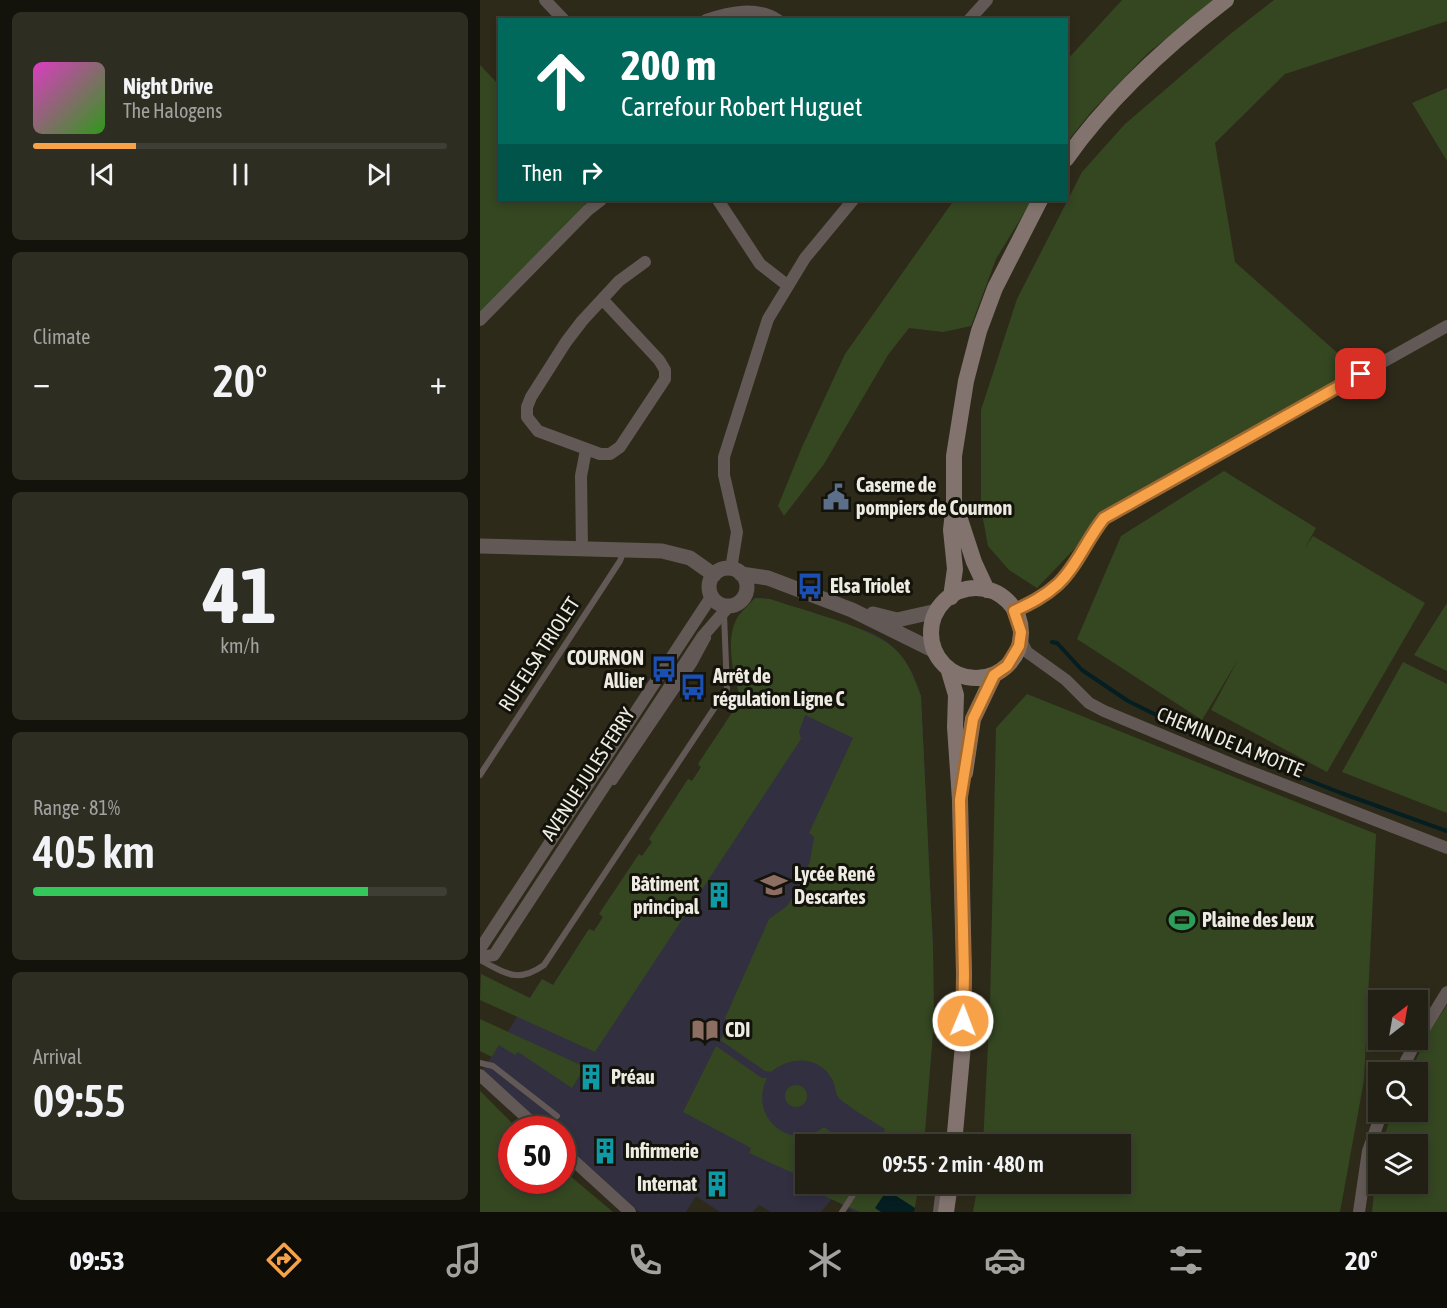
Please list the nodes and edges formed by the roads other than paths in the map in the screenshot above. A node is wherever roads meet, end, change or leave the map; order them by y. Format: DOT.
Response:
graph roads {
  1 [pos="545,0"];
  2 [pos="765,0"];
  3 [pos="987,0"];
  4 [pos="1226,0"];
  5 [pos="759,11"];
  6 [pos="562,18"];
  7 [pos="712,18"];
  8 [pos="774,18"];
  9 [pos="971,18"];
  10 [pos="1068,156"];
  11 [pos="601,201"];
  12 [pos="719,201"];
  13 [pos="852,201"];
  14 [pos="1039,201"];
  15 [pos="645,262"];
  16 [pos="787,285"];
  17 [pos="603,300"];
  18 [pos="480,320"];
  19 [pos="1447,326"];
  20 [pos="586,450"];
  21 [pos="954,502"];
  22 [pos="480,546"];
  23 [pos="582,549"];
  24 [pos="624,550"];
  25 [pos="736,572"];
  26 [pos="714,575"];
  27 [pos="783,585"];
  28 [pos="987,590"];
  29 [pos="746,591"];
  30 [pos="711,597"];
  31 [pos="951,597"];
  32 [pos="727,609"];
  33 [pos="852,610"];
  34 [pos="937,611"];
  35 [pos="1014,611"];
  36 [pos="1020,639"];
  37 [pos="935,651"];
  38 [pos="948,668"];
  39 [pos="994,675"];
  40 [pos="480,775"];
  41 [pos="960,800"];
  42 [pos="1447,848"];
  43 [pos="480,949"];
  44 [pos="480,959"];
  45 [pos="1447,992"];
  46 [pos="1428,1022"];
  47 [pos="480,1063"];
  48 [pos="480,1075"];
  49 [pos="525,1116"];
  50 [pos="557,1116"];
  51 [pos="1378,1122"];
  52 [pos="955,1134"];
  53 [pos="576,1163"];
  54 [pos="854,1194"];
  55 [pos="940,1194"];
  56 [pos="948,1194"];
  57 [pos="630,1212"];
  58 [pos="842,1212"];
  59 [pos="936,1212"];
  60 [pos="946,1212"];
  61 [pos="1359,1212"];
  1 -- 6 [label="street"];
  2 -- 5 [label="street"];
  3 -- 9 [label="street"];
  4 -- 10 [label="main road"];
  5 -- 7 [label="street"];
  5 -- 8 [label="street"];
  11 -- 18 [label="street"];
  12 -- 16 [label="street"];
  13 -- 16 [label="street"];
  14 -- 21 [label="main road"];
  15 -- 17 [label="street"];
  16 -- 25 [label="street"];
  17 -- 20 [label="street"];
  17 -- 20 [label="street"];
  19 -- 35 [label="street"];
  20 -- 23 [label="street"];
  21 -- 28 [label="main road"];
  21 -- 31 [label="main road"];
  22 -- 23 [label="street"];
  23 -- 24 [label="street"];
  24 -- 26 [label="street"];
  24 -- 40 [label="lane, RUE ELSA TRIOLET"];
  25 -- 26 [label="street"];
  25 -- 27 [label="street"];
  25 -- 29 [label="street"];
  26 -- 30 [label="street"];
  27 -- 29 [label="street"];
  27 -- 33 [label="street"];
  28 -- 31 [label="main road"];
  28 -- 35 [label="main road"];
  29 -- 32 [label="street"];
  30 -- 32 [label="street"];
  30 -- 43 [label="street, AVENUE JULES FERRY"];
  31 -- 34 [label="main road"];
  32 -- 44 [label="street, AVENUE JULES FERRY"];
  32 -- 44 [label="lane"];
  33 -- 34 [label="street"];
  33 -- 37 [label="street"];
  34 -- 37 [label="main road"];
  35 -- 36 [label="main road"];
  36 -- 39 [label="main road"];
  36 -- 42 [label="street, CHEMIN DE LA MOTTE"];
  37 -- 38 [label="main road"];
  38 -- 39 [label="main road"];
  38 -- 41 [label="main road"];
  39 -- 41 [label="main road"];
  41 -- 52 [label="main road"];
  45 -- 46 [label="street"];
  47 -- 50 [label="lane"];
  48 -- 49 [label="street"];
  51 -- 61 [label="street"];
  53 -- 57 [label="street"];
  54 -- 58 [label="lane"];
  55 -- 59 [label="lane"];
  56 -- 60 [label="main road"];
}
